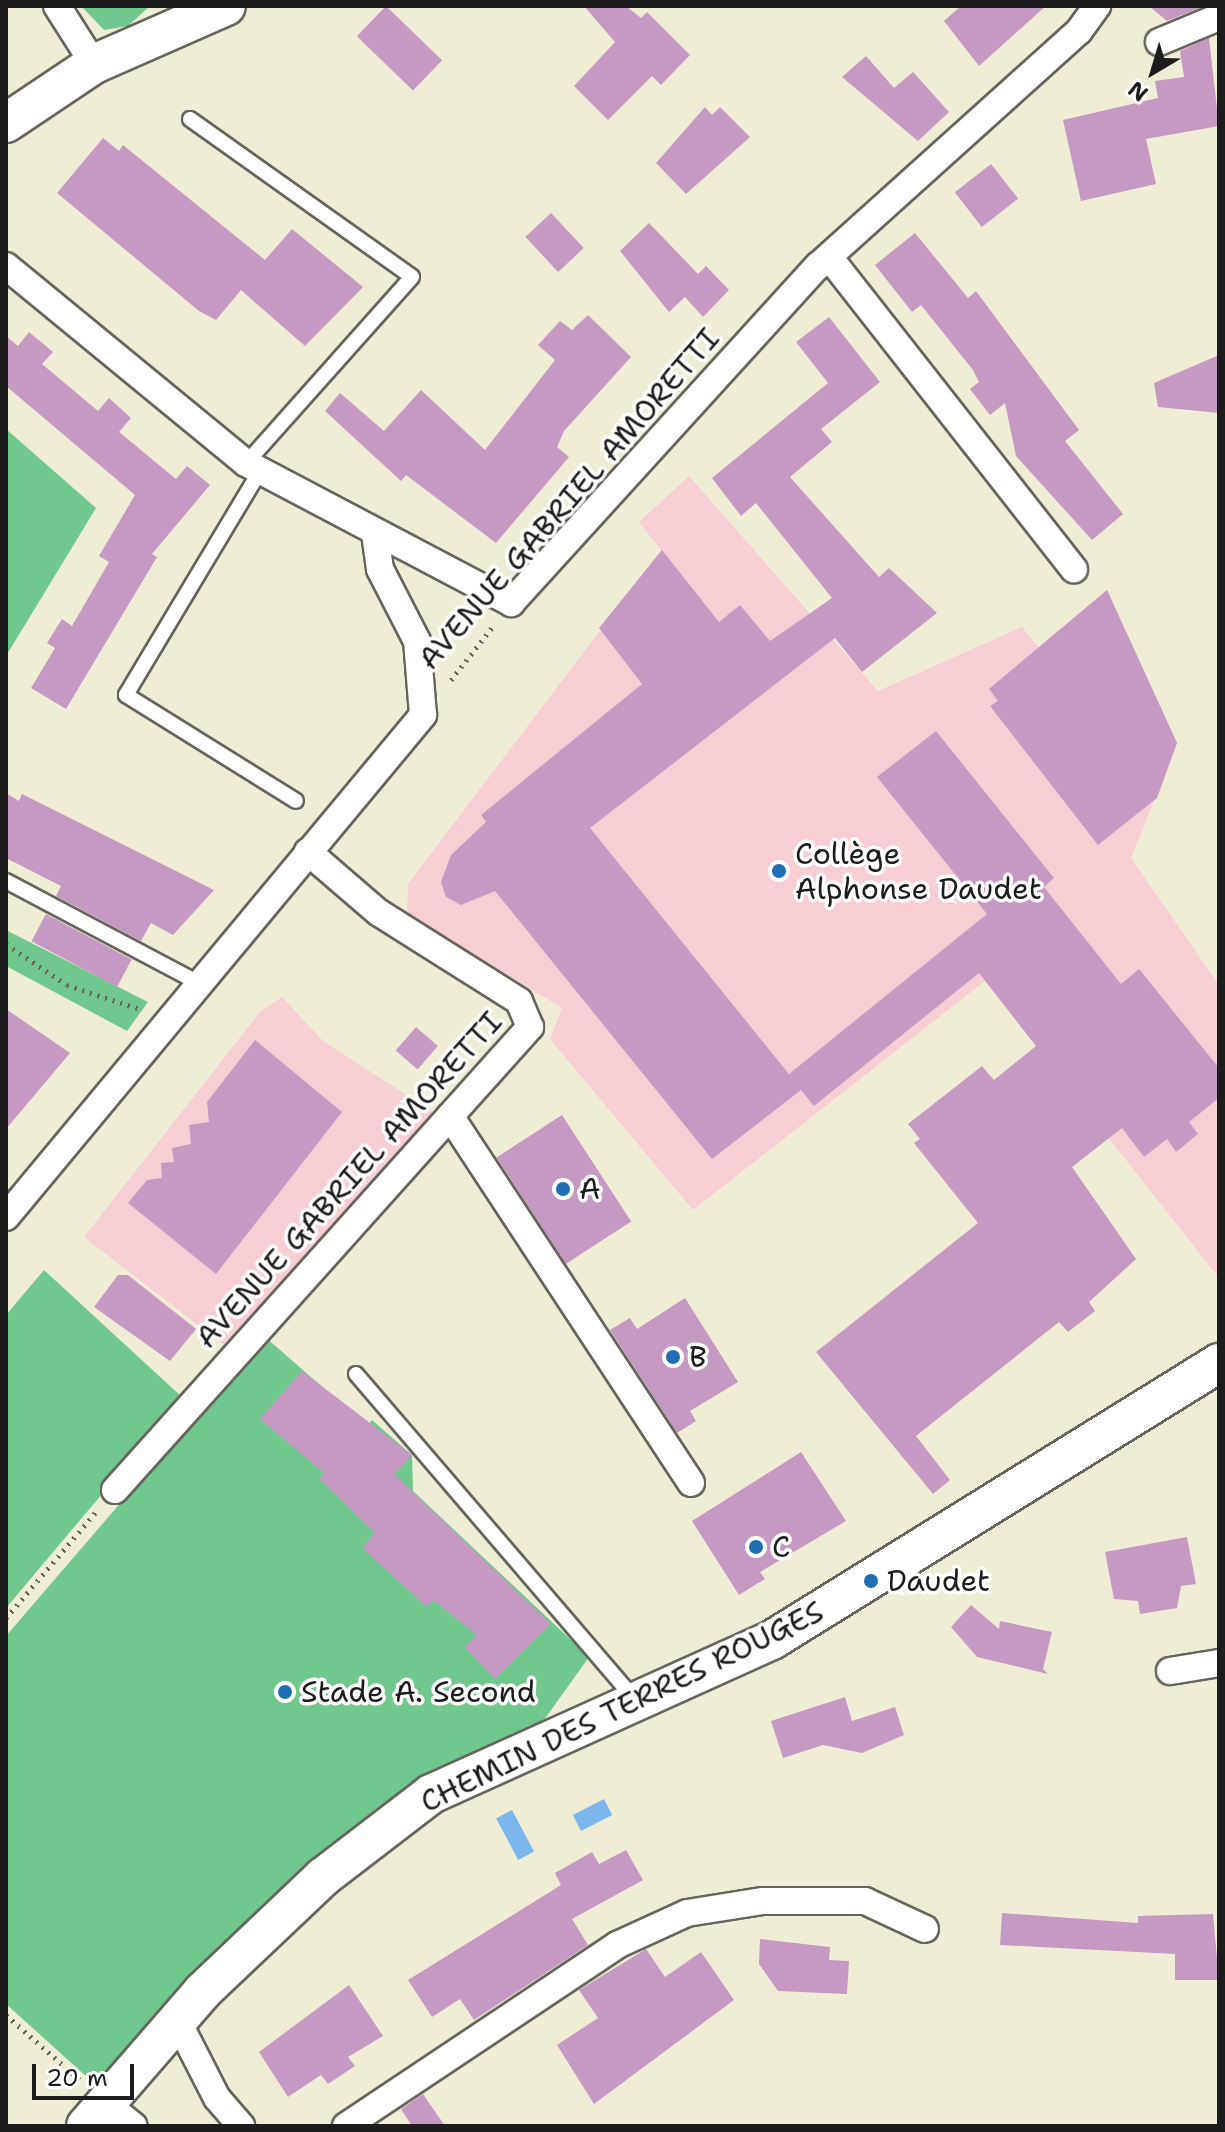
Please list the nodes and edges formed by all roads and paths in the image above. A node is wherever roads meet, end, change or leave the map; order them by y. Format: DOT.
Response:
graph roads {
  1 [pos="57,6"];
  2 [pos="1097,6"];
  3 [pos="201,10"];
  4 [pos="1219,17"];
  5 [pos="1159,42"];
  6 [pos="94,64"];
  7 [pos="190,119"];
  8 [pos="6,123"];
  9 [pos="829,257"];
  10 [pos="6,266"];
  11 [pos="253,467"];
  12 [pos="375,535"];
  13 [pos="1074,569"];
  14 [pos="511,603"];
  15 [pos="423,715"];
  16 [pos="296,801"];
  17 [pos="308,852"];
  18 [pos="6,881"];
  19 [pos="6,944"];
  20 [pos="199,983"];
  21 [pos="144,1011"];
  22 [pos="450,1116"];
  23 [pos="6,1217"];
  24 [pos="1219,1363"];
  25 [pos="356,1374"];
  26 [pos="691,1483"];
  27 [pos="115,1490"];
  28 [pos="6,1618"];
  29 [pos="1219,1663"];
  30 [pos="1170,1671"];
  31 [pos="635,1699"];
  32 [pos="925,1929"];
  33 [pos="6,2015"];
  34 [pos="176,2018"];
  35 [pos="95,2114"];
  36 [pos="134,2126"];
  37 [pos="241,2126"];
  38 [pos="346,2126"];
  1 -- 6 [label="street"];
  2 -- 9 [label="street, AVENUE GABRIEL AMORETTI"];
  3 -- 6 [label="main road"];
  4 -- 5 [label="street"];
  6 -- 8 [label="main road"];
  7 -- 11 [label="lane"];
  9 -- 13 [label="street"];
  9 -- 14 [label="street, AVENUE GABRIEL AMORETTI"];
  10 -- 11 [label="street"];
  11 -- 12 [label="street"];
  11 -- 16 [label="lane"];
  12 -- 14 [label="street"];
  12 -- 15 [label="street"];
  14 -- 15 [label="path, AVENUE GABRIEL AMORETTI"];
  15 -- 17 [label="street, AVENUE GABRIEL AMORETTI"];
  17 -- 20 [label="street"];
  17 -- 22 [label="street, AVENUE GABRIEL AMORETTI"];
  18 -- 20 [label="lane"];
  19 -- 21 [label="path"];
  20 -- 23 [label="street"];
  22 -- 26 [label="street"];
  22 -- 27 [label="street, AVENUE GABRIEL AMORETTI"];
  24 -- 31 [label="main road, CHEMIN DES TERRES ROUGES"];
  25 -- 31 [label="lane"];
  27 -- 28 [label="path"];
  29 -- 30 [label="street"];
  31 -- 34 [label="main road, CHEMIN DES TERRES ROUGES"];
  32 -- 38 [label="street"];
  33 -- 35 [label="path"];
  34 -- 35 [label="main road, CHEMIN DES TERRES ROUGES"];
  34 -- 37 [label="street"];
  35 -- 36 [label="street"];
}
